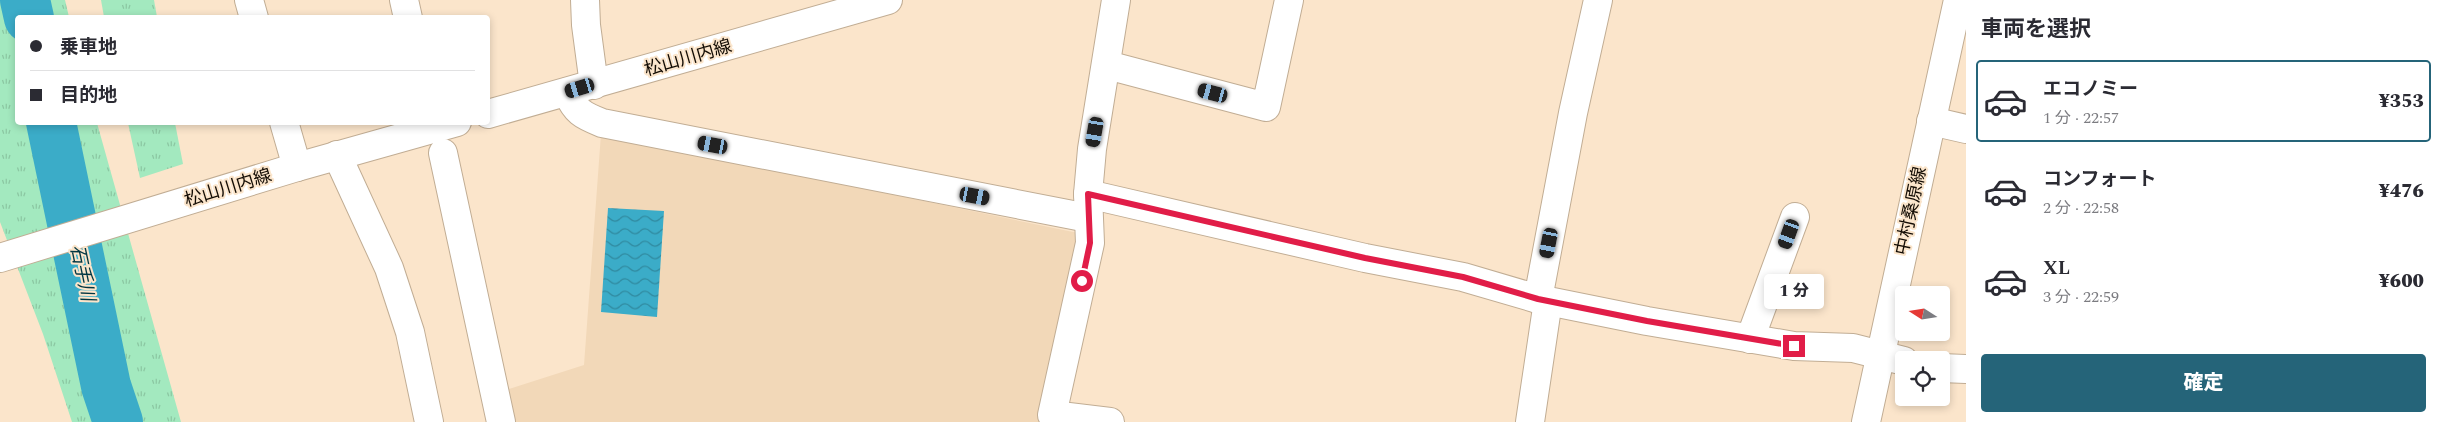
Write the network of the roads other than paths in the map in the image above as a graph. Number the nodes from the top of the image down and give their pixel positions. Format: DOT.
graph roads {
  1 [pos="249,0"];
  2 [pos="404,0"];
  3 [pos="585,0"];
  4 [pos="888,0"];
  5 [pos="1116,0"];
  6 [pos="1289,0"];
  7 [pos="1598,0"];
  8 [pos="1958,0"];
  9 [pos="253,15"];
  10 [pos="407,15"];
  11 [pos="1957,47"];
  12 [pos="1106,65"];
  13 [pos="594,85"];
  14 [pos="567,92"];
  15 [pos="490,113"];
  16 [pos="1931,121"];
  17 [pos="285,125"];
  18 [pos="446,125"];
  19 [pos="1966,129"];
  20 [pos="443,153"];
  21 [pos="337,155"];
  22 [pos="297,167"];
  23 [pos="1088,206"];
  24 [pos="1795,217"];
  25 [pos="0,258"];
  26 [pos="1543,300"];
  27 [pos="1750,339"];
  28 [pos="1891,358"];
  29 [pos="1950,368"];
  30 [pos="1966,369"];
  31 [pos="495,392"];
  32 [pos="429,422"];
  33 [pos="480,422"];
  34 [pos="501,422"];
  35 [pos="1110,422"];
  36 [pos="1530,422"];
  37 [pos="1866,422"];
  1 -- 9 [label="street"];
  2 -- 10 [label="street"];
  3 -- 13 [label="street"];
  4 -- 13 [label="street, 松山川内線"];
  5 -- 12 [label="street"];
  6 -- 12 [label="street"];
  7 -- 26 [label="street"];
  8 -- 11 [label="street, 中村桑原線"];
  11 -- 16 [label="street, 中村桑原線"];
  12 -- 23 [label="street"];
  13 -- 14 [label="street, 松山川内線"];
  14 -- 15 [label="street, 松山川内線"];
  14 -- 23 [label="street"];
  16 -- 19 [label="street"];
  16 -- 28 [label="street, 中村桑原線"];
  17 -- 22 [label="street"];
  18 -- 21 [label="street, 松山川内線"];
  20 -- 31 [label="street"];
  21 -- 22 [label="street, 松山川内線"];
  21 -- 32 [label="street"];
  22 -- 25 [label="street, 松山川内線"];
  23 -- 26 [label="street"];
  23 -- 35 [label="street"];
  24 -- 27 [label="street"];
  26 -- 27 [label="street"];
  26 -- 36 [label="street"];
  27 -- 28 [label="street"];
  28 -- 37 [label="street, 中村桑原線"];
  29 -- 30 [label="street"];
  31 -- 33 [label="street"];
  31 -- 34 [label="street"];
}
